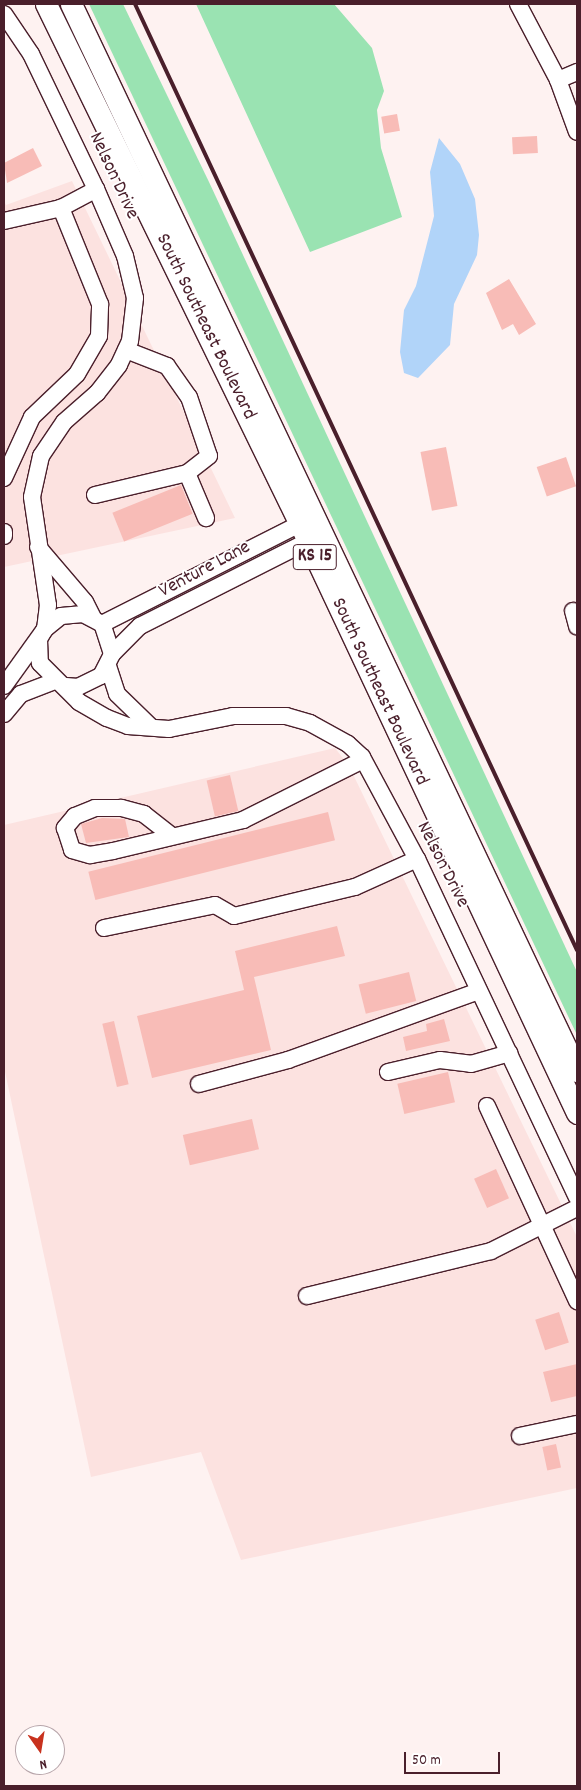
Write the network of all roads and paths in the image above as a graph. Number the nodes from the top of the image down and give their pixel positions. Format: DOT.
graph roads {
  1 [pos="46,4"];
  2 [pos="70,4"];
  3 [pos="518,4"];
  4 [pos="4,14"];
  5 [pos="577,72"];
  6 [pos="558,80"];
  7 [pos="574,108"];
  8 [pos="577,132"];
  9 [pos="96,189"];
  10 [pos="61,208"];
  11 [pos="4,221"];
  12 [pos="126,350"];
  13 [pos="8,458"];
  14 [pos="187,473"];
  15 [pos="4,478"];
  16 [pos="95,495"];
  17 [pos="206,518"];
  18 [pos="312,528"];
  19 [pos="4,532"];
  20 [pos="4,536"];
  21 [pos="38,547"];
  22 [pos="97,621"];
  23 [pos="45,629"];
  24 [pos="110,660"];
  25 [pos="60,683"];
  26 [pos="4,686"];
  27 [pos="4,714"];
  28 [pos="150,726"];
  29 [pos="363,760"];
  30 [pos="172,836"];
  31 [pos="417,859"];
  32 [pos="104,928"];
  33 [pos="479,991"];
  34 [pos="509,1053"];
  35 [pos="577,1071"];
  36 [pos="388,1072"];
  37 [pos="199,1084"];
  38 [pos="487,1106"];
  39 [pos="577,1113"];
  40 [pos="577,1197"];
  41 [pos="577,1208"];
  42 [pos="544,1224"];
  43 [pos="307,1296"];
  44 [pos="577,1301"];
  45 [pos="577,1424"];
  46 [pos="520,1436"];
  1 -- 18 [label="main road, South Southeast Boulevard / KS 15"];
  2 -- 18 [label="main road, South Southeast Boulevard / KS 15"];
  3 -- 6 [label="street"];
  4 -- 9 [label="street, Nelson Drive"];
  5 -- 6 [label="street"];
  6 -- 7 [label="street"];
  7 -- 8 [label="street"];
  9 -- 10 [label="street"];
  9 -- 12 [label="street, Nelson Drive"];
  10 -- 11 [label="street"];
  10 -- 13 [label="street"];
  12 -- 14 [label="street"];
  12 -- 21 [label="street, Nelson Drive"];
  13 -- 15 [label="street"];
  14 -- 16 [label="street"];
  14 -- 17 [label="street"];
  18 -- 22 [label="street, Venture Lane"];
  18 -- 24 [label="street, Venture Lane"];
  18 -- 35 [label="main road, South Southeast Boulevard / KS 15"];
  18 -- 39 [label="main road, South Southeast Boulevard / KS 15"];
  19 -- 20 [label="street"];
  21 -- 22 [label="street"];
  21 -- 23 [label="street, Nelson Drive"];
  22 -- 23 [label="street"];
  22 -- 24 [label="street"];
  23 -- 25 [label="street"];
  23 -- 26 [label="street"];
  24 -- 25 [label="street"];
  24 -- 28 [label="street"];
  25 -- 27 [label="street"];
  25 -- 28 [label="street, Nelson Drive"];
  28 -- 29 [label="street, Nelson Drive"];
  29 -- 30 [label="street"];
  29 -- 31 [label="street, Nelson Drive"];
  30 -- 30 [label="street"];
  31 -- 32 [label="street"];
  31 -- 33 [label="street, Nelson Drive"];
  33 -- 34 [label="street, Nelson Drive"];
  33 -- 37 [label="street"];
  34 -- 36 [label="street"];
  34 -- 40 [label="street, Nelson Drive"];
  38 -- 42 [label="street"];
  41 -- 42 [label="street"];
  42 -- 43 [label="street"];
  42 -- 44 [label="street"];
  45 -- 46 [label="street"];
}
